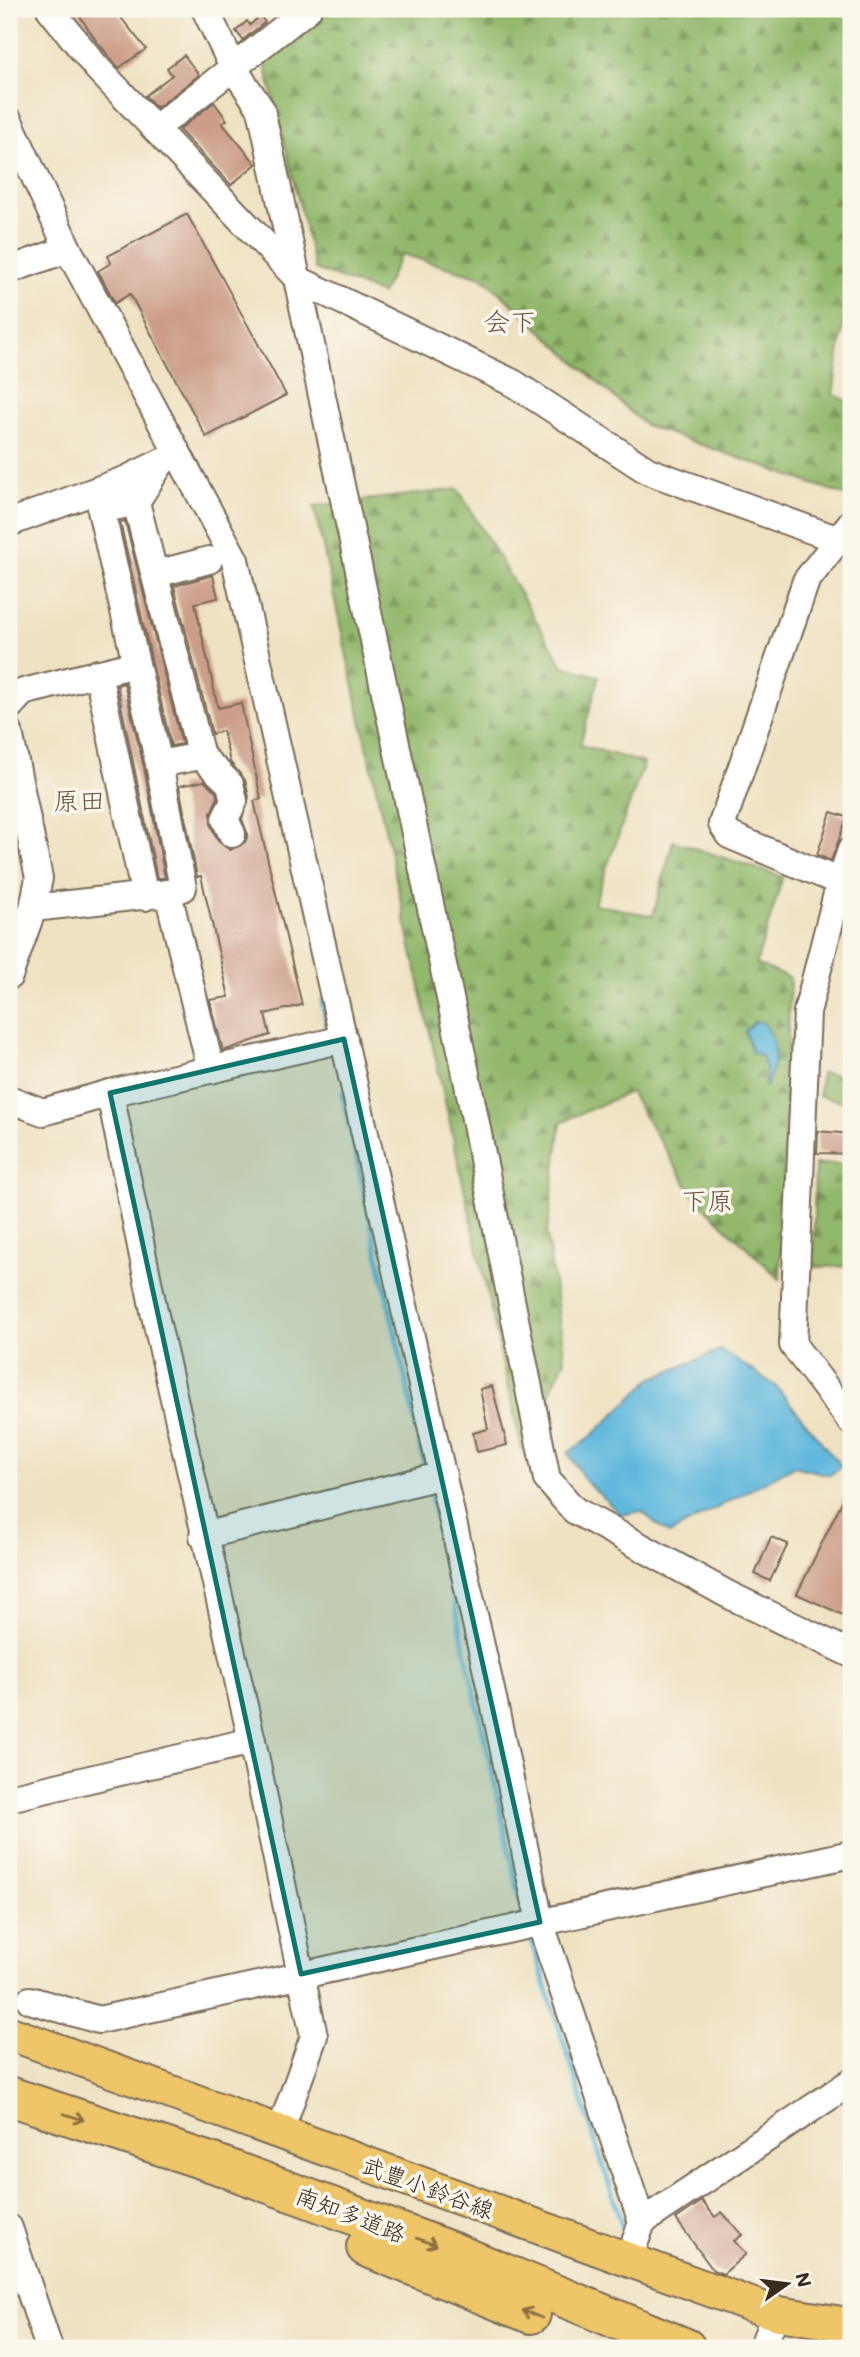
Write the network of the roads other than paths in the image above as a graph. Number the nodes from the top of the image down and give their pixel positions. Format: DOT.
graph roads {
  1 [pos="50,9"];
  2 [pos="205,9"];
  3 [pos="308,9"];
  4 [pos="234,69"];
  5 [pos="9,121"];
  6 [pos="156,128"];
  7 [pos="68,249"];
  8 [pos="9,271"];
  9 [pos="299,280"];
  10 [pos="170,457"];
  11 [pos="136,502"];
  12 [pos="9,523"];
  13 [pos="844,531"];
  14 [pos="209,561"];
  15 [pos="156,574"];
  16 [pos="136,664"];
  17 [pos="98,673"];
  18 [pos="9,707"];
  19 [pos="9,732"];
  20 [pos="201,756"];
  21 [pos="159,764"];
  22 [pos="14,795"];
  23 [pos="232,834"];
  24 [pos="851,850"];
  25 [pos="840,882"];
  26 [pos="157,895"];
  27 [pos="33,908"];
  28 [pos="9,976"];
  29 [pos="344,1039"];
  30 [pos="211,1070"];
  31 [pos="110,1093"];
  32 [pos="9,1099"];
  33 [pos="851,1421"];
  34 [pos="443,1475"];
  35 [pos="203,1536"];
  36 [pos="851,1654"];
  37 [pos="253,1741"];
  38 [pos="9,1798"];
  39 [pos="851,1854"];
  40 [pos="540,1922"];
  41 [pos="301,1974"];
  42 [pos="30,2000"];
  43 [pos="9,2033"];
  44 [pos="851,2082"];
  45 [pos="9,2096"];
  46 [pos="9,2124"];
  47 [pos="280,2132"];
  48 [pos="642,2222"];
  49 [pos="9,2228"];
  50 [pos="628,2262"];
  51 [pos="776,2313"];
  52 [pos="851,2325"];
  53 [pos="764,2343"];
  54 [pos="49,2348"];
  55 [pos="618,2348"];
  56 [pos="686,2348"];
  1 -- 6 [label="street"];
  2 -- 4 [label="street"];
  3 -- 4 [label="street"];
  4 -- 6 [label="street"];
  4 -- 9 [label="street"];
  5 -- 7 [label="street"];
  6 -- 9 [label="street"];
  7 -- 8 [label="street"];
  7 -- 10 [label="street"];
  9 -- 13 [label="street"];
  9 -- 36 [label="street"];
  10 -- 11 [label="street"];
  10 -- 12 [label="street"];
  10 -- 29 [label="street"];
  11 -- 15 [label="street"];
  11 -- 16 [label="street"];
  13 -- 25 [label="street"];
  14 -- 15 [label="street"];
  15 -- 20 [label="street"];
  16 -- 17 [label="street"];
  16 -- 21 [label="street"];
  17 -- 18 [label="street"];
  17 -- 26 [label="street"];
  19 -- 22 [label="street"];
  20 -- 21 [label="street"];
  20 -- 23 [label="street"];
  21 -- 26 [label="street"];
  22 -- 27 [label="street"];
  24 -- 25 [label="street"];
  25 -- 33 [label="street"];
  26 -- 27 [label="street"];
  26 -- 30 [label="street"];
  27 -- 28 [label="street"];
  29 -- 30 [label="street"];
  29 -- 34 [label="street"];
  30 -- 31 [label="street"];
  31 -- 32 [label="street"];
  31 -- 35 [label="street"];
  34 -- 35 [label="street"];
  34 -- 40 [label="street"];
  35 -- 37 [label="street"];
  37 -- 38 [label="street"];
  37 -- 41 [label="street"];
  39 -- 40 [label="street"];
  40 -- 41 [label="street"];
  40 -- 48 [label="street"];
  41 -- 42 [label="street"];
  41 -- 47 [label="street"];
  43 -- 47 [label="main road, 武豊小鈴谷線"];
  44 -- 48 [label="street"];
  45 -- 56 [label="highway, 南知多道路, one-way"];
  55 -- 46 [label="highway, 南知多道路, one-way"];
  47 -- 50 [label="main road, 武豊小鈴谷線"];
  48 -- 50 [label="street"];
  49 -- 54 [label="street"];
  50 -- 51 [label="main road, 武豊小鈴谷線"];
  51 -- 52 [label="main road, 武豊小鈴谷線"];
  51 -- 53 [label="street"];
}
